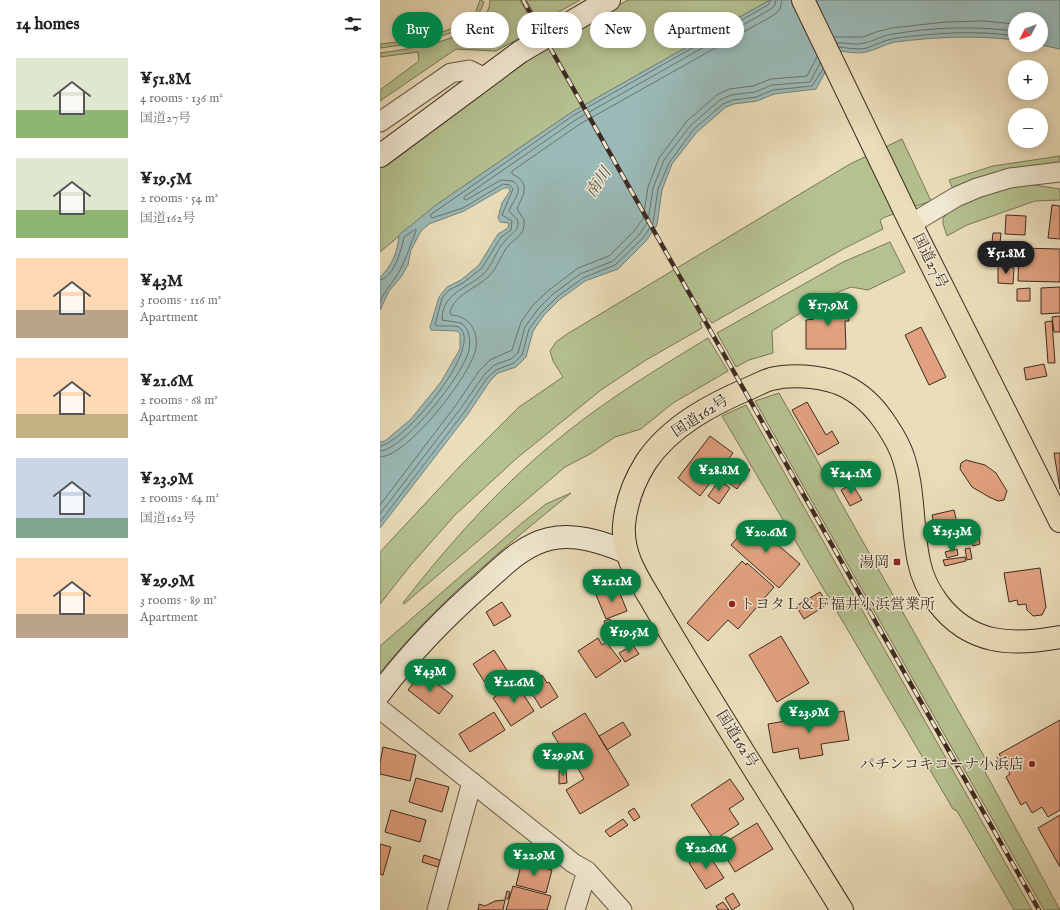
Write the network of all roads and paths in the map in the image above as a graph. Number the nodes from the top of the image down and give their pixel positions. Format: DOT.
graph roads {
  1 [pos="609,0"];
  2 [pos="802,0"];
  3 [pos="484,78"];
  4 [pos="380,122"];
  5 [pos="380,156"];
  6 [pos="1060,172"];
  7 [pos="1030,177"];
  8 [pos="1060,183"];
  9 [pos="908,218"];
  10 [pos="1060,521"];
  11 [pos="626,552"];
  12 [pos="1060,637"];
  13 [pos="380,693"];
  14 [pos="380,709"];
  15 [pos="472,782"];
  16 [pos="587,871"];
  17 [pos="437,910"];
  18 [pos="576,910"];
  19 [pos="622,910"];
  20 [pos="842,910"];
  1 -- 3 [label="street"];
  2 -- 9 [label="highway, 国道27号"];
  3 -- 4 [label="street"];
  3 -- 5 [label="street"];
  6 -- 7 [label="street"];
  7 -- 8 [label="street"];
  7 -- 9 [label="street"];
  9 -- 10 [label="highway, 国道27号"];
  11 -- 12 [label="highway, 国道162号"];
  11 -- 13 [label="street"];
  11 -- 20 [label="highway, 国道162号"];
  14 -- 15 [label="street"];
  15 -- 16 [label="street"];
  15 -- 17 [label="street"];
  16 -- 18 [label="street"];
  16 -- 19 [label="street"];
}
